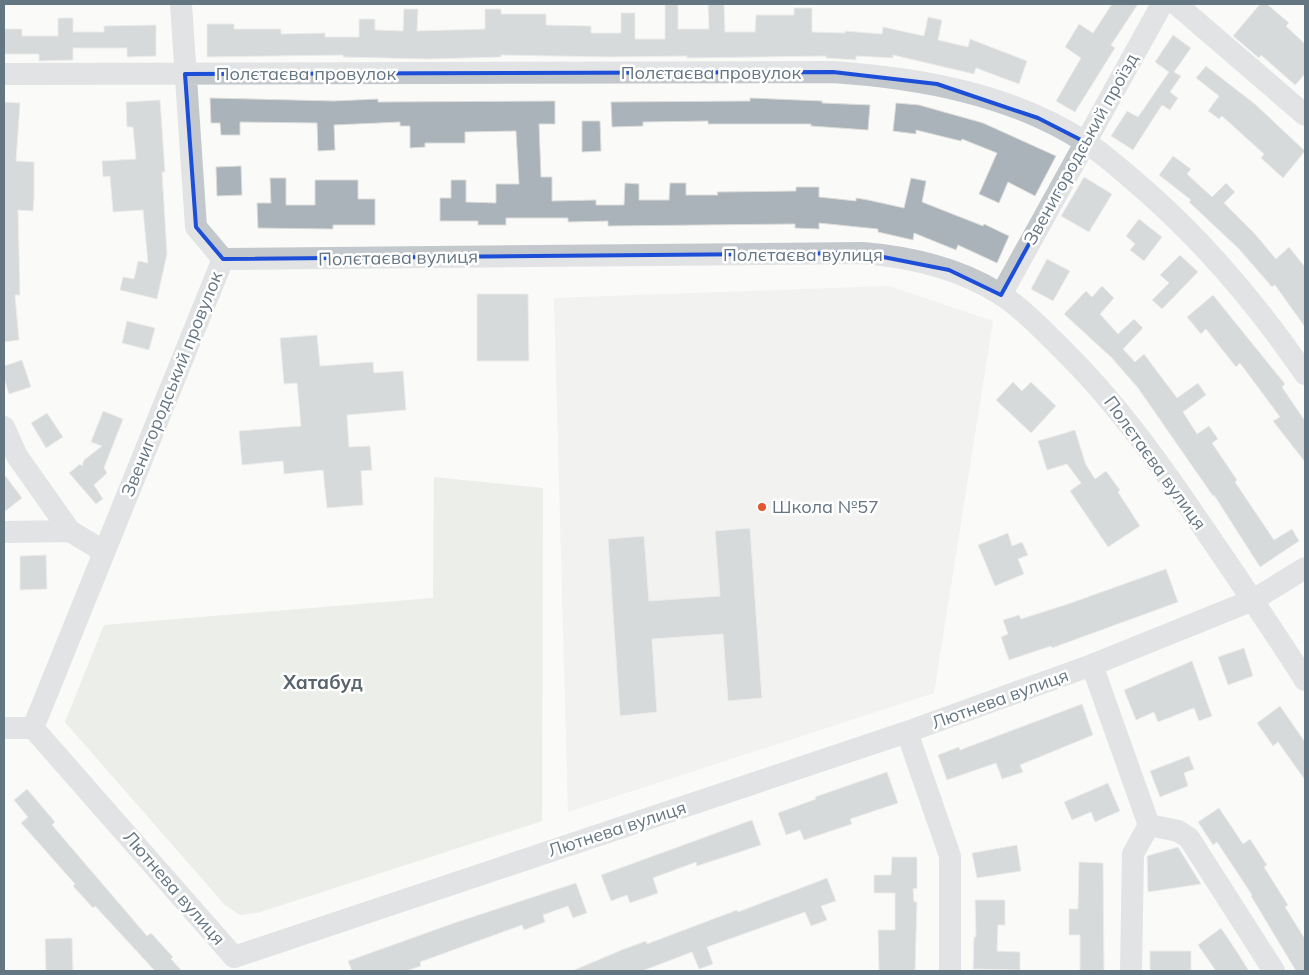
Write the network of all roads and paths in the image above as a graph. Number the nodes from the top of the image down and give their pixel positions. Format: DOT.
graph roads {
  1 [pos="181,4"];
  2 [pos="1162,4"];
  3 [pos="1176,4"];
  4 [pos="4,74"];
  5 [pos="185,74"];
  6 [pos="1305,115"];
  7 [pos="1085,142"];
  8 [pos="223,259"];
  9 [pos="1001,294"];
  10 [pos="1305,374"];
  11 [pos="4,427"];
  12 [pos="70,531"];
  13 [pos="4,532"];
  14 [pos="104,551"];
  15 [pos="1305,568"];
  16 [pos="1253,600"];
  17 [pos="1092,665"];
  18 [pos="1305,680"];
  19 [pos="4,728"];
  20 [pos="33,728"];
  21 [pos="907,732"];
  22 [pos="1149,825"];
  23 [pos="234,964"];
  24 [pos="950,971"];
  25 [pos="1131,971"];
  26 [pos="1274,971"];
  1 -- 5 [label="street, Звенигородський провулок"];
  2 -- 7 [label="street, Звенигородський проїзд"];
  3 -- 6 [label="street"];
  4 -- 5 [label="street, Полєтаєва провулок"];
  5 -- 7 [label="street, Полєтаєва провулок"];
  5 -- 8 [label="street, Звенигородський провулок"];
  7 -- 9 [label="street, Звенигородський проїзд"];
  7 -- 10 [label="street, Полєтаєва провулок"];
  8 -- 9 [label="street, Полєтаєва вулиця"];
  8 -- 14 [label="street, Звенигородський провулок"];
  9 -- 16 [label="street, Полєтаєва вулиця"];
  11 -- 12 [label="street"];
  12 -- 13 [label="street"];
  12 -- 14 [label="street"];
  14 -- 20 [label="street, Звенигородський провулок"];
  15 -- 16 [label="street, Лютнева вулиця"];
  16 -- 17 [label="street, Лютнева вулиця"];
  16 -- 18 [label="street, Полєтаєва вулиця"];
  17 -- 21 [label="street, Лютнева вулиця"];
  17 -- 22 [label="street"];
  19 -- 20 [label="street"];
  20 -- 23 [label="street, Лютнева вулиця"];
  21 -- 23 [label="street, Лютнева вулиця"];
  21 -- 24 [label="street"];
  22 -- 25 [label="street"];
  22 -- 26 [label="street"];
}
